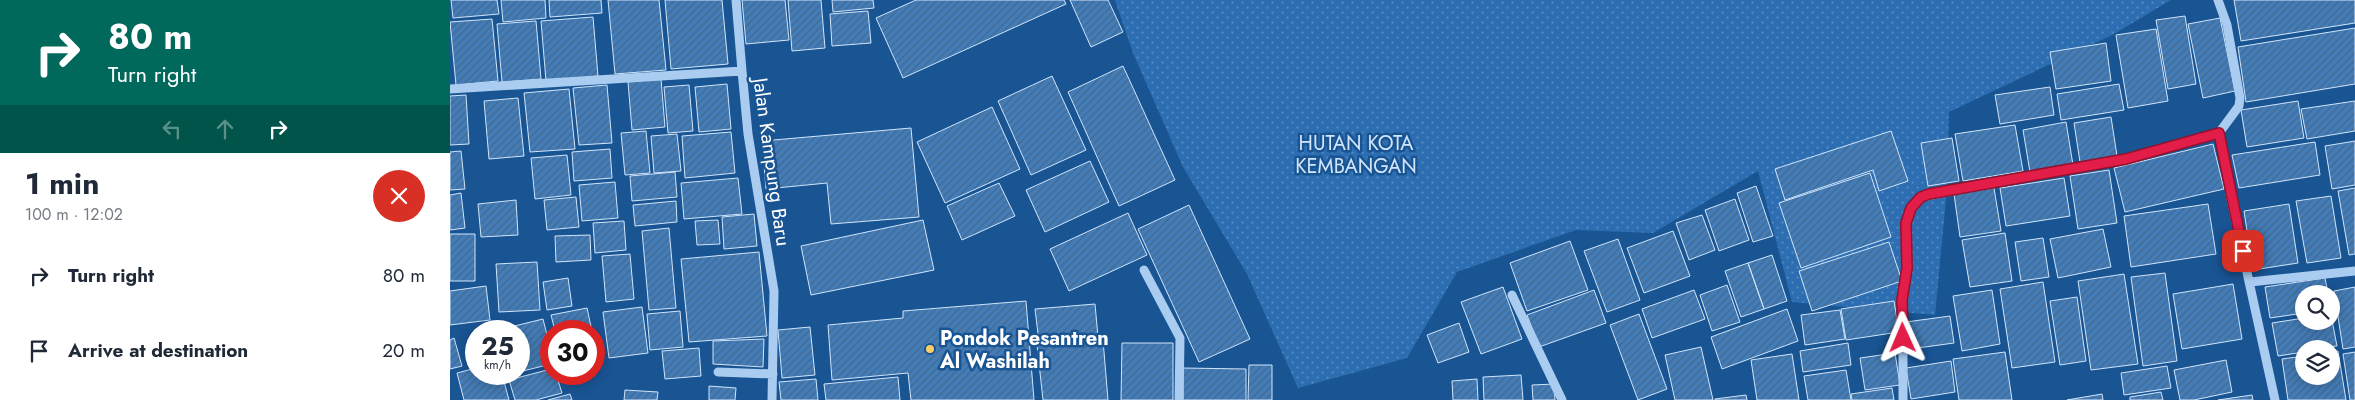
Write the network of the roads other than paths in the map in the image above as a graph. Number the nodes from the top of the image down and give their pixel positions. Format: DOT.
graph roads {
  1 [pos="736,0"];
  2 [pos="2218,0"];
  3 [pos="742,71"];
  4 [pos="450,89"];
  5 [pos="2219,133"];
  6 [pos="1144,270"];
  7 [pos="2355,272"];
  8 [pos="2250,282"];
  9 [pos="1512,295"];
  10 [pos="718,372"];
  11 [pos="773,374"];
  12 [pos="772,400"];
  13 [pos="1179,400"];
  14 [pos="1562,400"];
  15 [pos="1903,400"];
  16 [pos="2275,400"];
  1 -- 3 [label="street"];
  2 -- 5 [label="street"];
  3 -- 4 [label="street, Jalan Kampung Baru"];
  3 -- 11 [label="street, Jalan Kampung Baru"];
  5 -- 8 [label="street"];
  5 -- 15 [label="street"];
  6 -- 13 [label="street"];
  7 -- 8 [label="street"];
  8 -- 16 [label="street"];
  9 -- 14 [label="street"];
  10 -- 11 [label="street"];
  11 -- 12 [label="street, Jalan Kampung Baru"];
}
